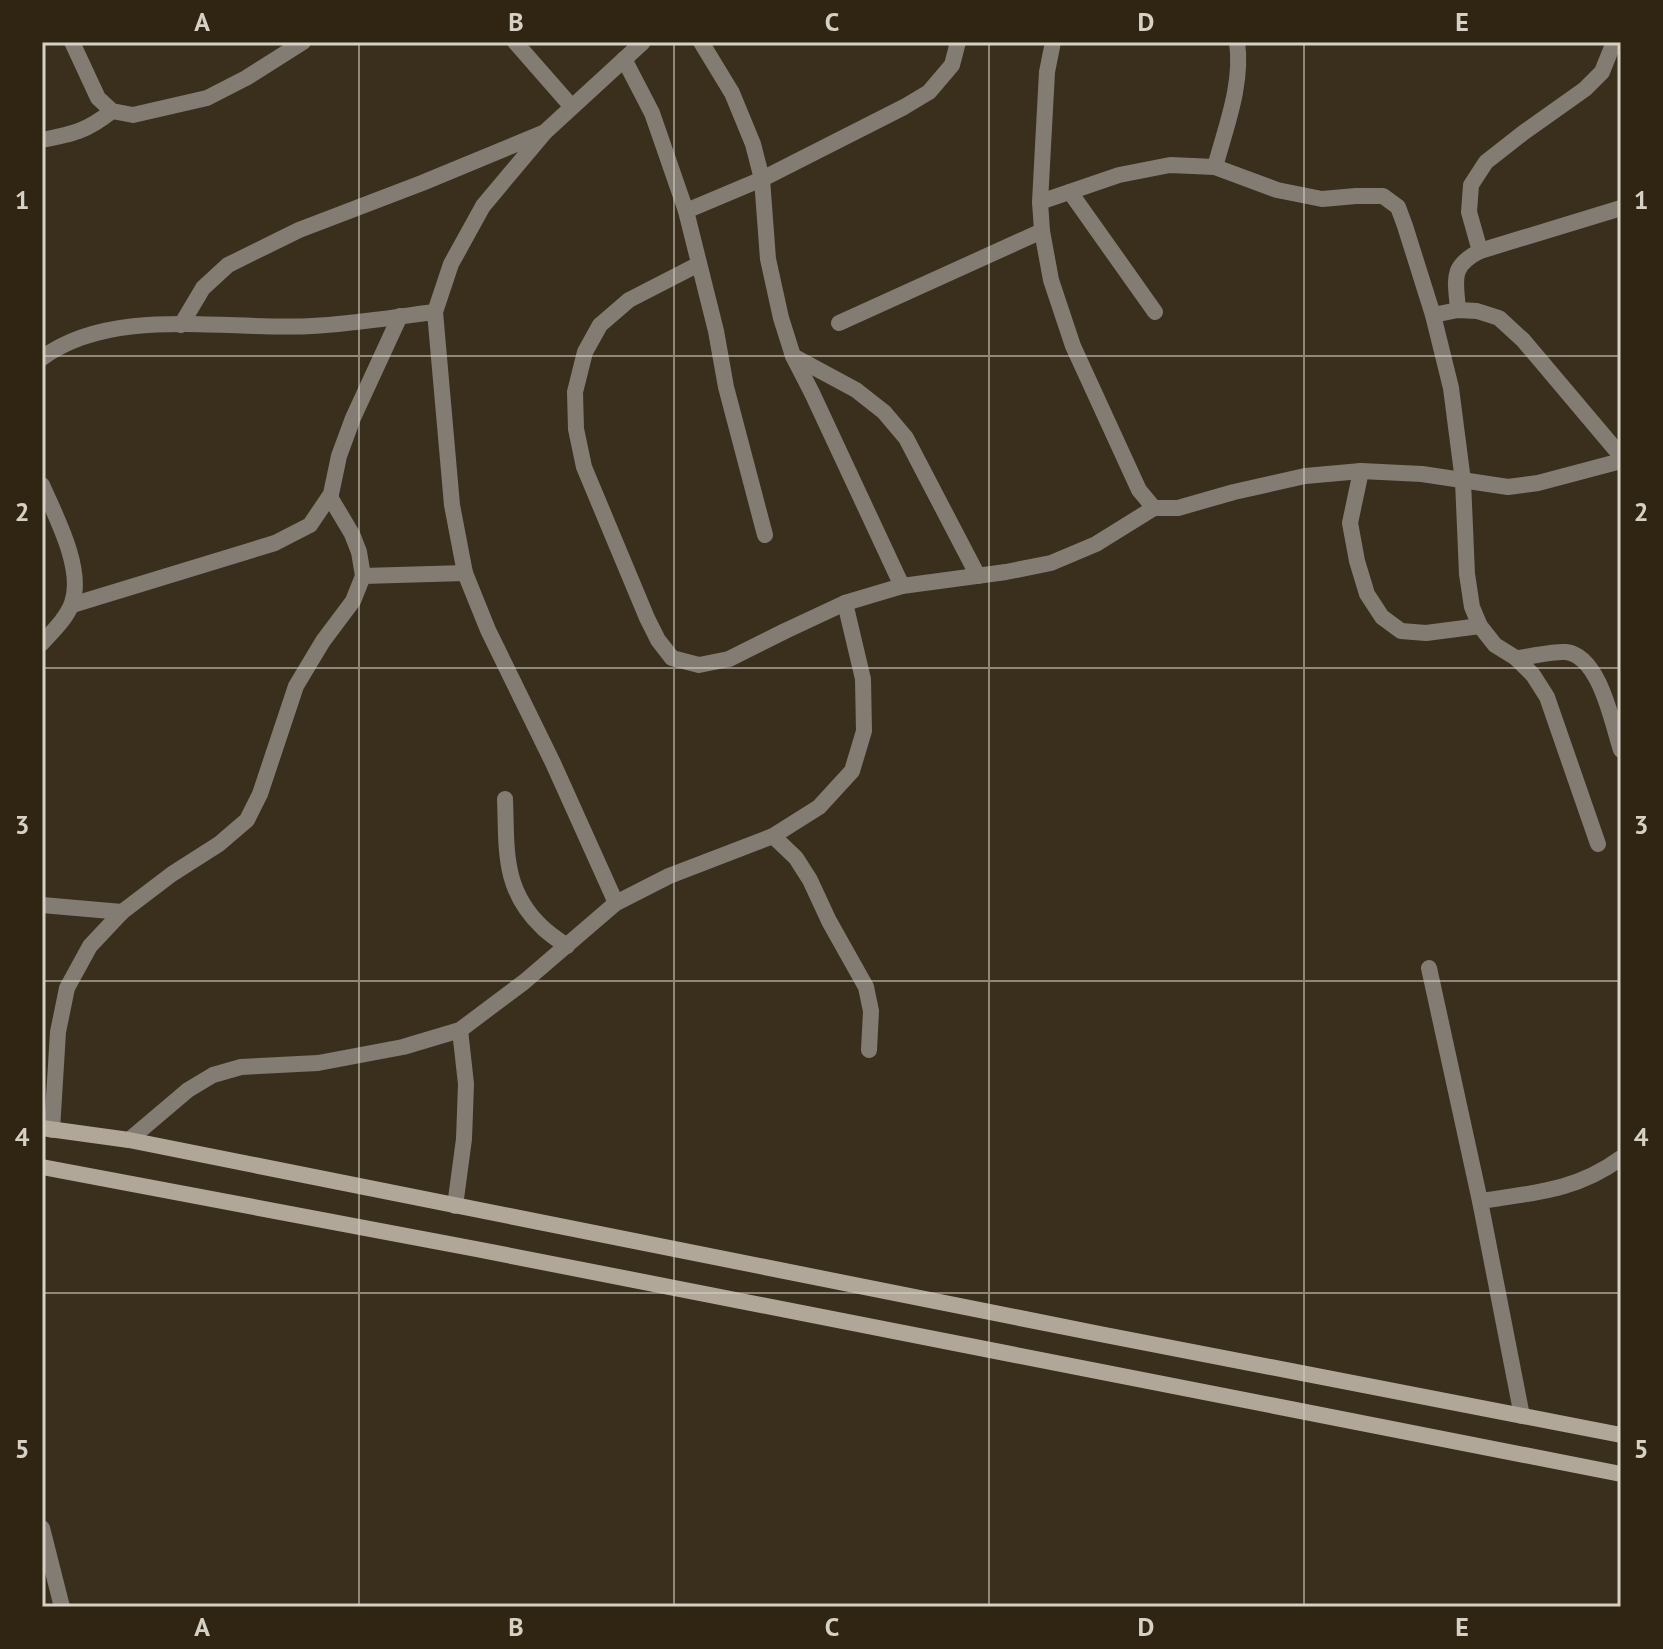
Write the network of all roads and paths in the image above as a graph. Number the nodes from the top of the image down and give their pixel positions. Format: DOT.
graph roads {
  1 [pos="72,42"];
  2 [pos="303,42"];
  3 [pos="515,42"];
  4 [pos="643,42"];
  5 [pos="701,42"];
  6 [pos="958,42"];
  7 [pos="1053,42"];
  8 [pos="1237,42"];
  9 [pos="1614,42"];
  10 [pos="624,59"];
  11 [pos="572,107"];
  12 [pos="112,111"];
  13 [pos="545,132"];
  14 [pos="42,140"];
  15 [pos="1215,167"];
  16 [pos="762,179"];
  17 [pos="1070,192"];
  18 [pos="1040,202"];
  19 [pos="1621,208"];
  20 [pos="686,211"];
  21 [pos="1042,231"];
  22 [pos="1480,251"];
  23 [pos="699,264"];
  24 [pos="1458,310"];
  25 [pos="435,312"];
  26 [pos="1155,312"];
  27 [pos="1433,315"];
  28 [pos="400,316"];
  29 [pos="839,323"];
  30 [pos="181,325"];
  31 [pos="793,356"];
  32 [pos="42,358"];
  33 [pos="1621,458"];
  34 [pos="1361,471"];
  35 [pos="1463,481"];
  36 [pos="42,485"];
  37 [pos="330,497"];
  38 [pos="1154,508"];
  39 [pos="765,535"];
  40 [pos="465,573"];
  41 [pos="363,576"];
  42 [pos="978,576"];
  43 [pos="902,586"];
  44 [pos="845,603"];
  45 [pos="72,605"];
  46 [pos="1480,626"];
  47 [pos="42,643"];
  48 [pos="1516,658"];
  49 [pos="1621,750"];
  50 [pos="505,799"];
  51 [pos="773,836"];
  52 [pos="1598,844"];
  53 [pos="616,903"];
  54 [pos="42,905"];
  55 [pos="122,912"];
  56 [pos="567,946"];
  57 [pos="1429,968"];
  58 [pos="460,1030"];
  59 [pos="869,1050"];
  60 [pos="47,1129"];
  61 [pos="129,1140"];
  62 [pos="1621,1158"];
  63 [pos="42,1167"];
  64 [pos="1480,1201"];
  65 [pos="455,1206"];
  66 [pos="1522,1416"];
  67 [pos="1621,1435"];
  68 [pos="1621,1474"];
  69 [pos="42,1528"];
  70 [pos="62,1607"];
  1 -- 12 [label="street"];
  2 -- 12 [label="street"];
  3 -- 11 [label="street"];
  4 -- 10 [label="street"];
  5 -- 16 [label="street"];
  6 -- 16 [label="street"];
  7 -- 18 [label="street"];
  8 -- 15 [label="street"];
  9 -- 22 [label="street"];
  10 -- 11 [label="street"];
  10 -- 20 [label="street"];
  11 -- 13 [label="street"];
  12 -- 14 [label="street"];
  13 -- 25 [label="street"];
  13 -- 30 [label="street"];
  15 -- 17 [label="street"];
  15 -- 27 [label="street"];
  16 -- 20 [label="street"];
  16 -- 31 [label="street"];
  17 -- 18 [label="street"];
  17 -- 26 [label="street"];
  18 -- 21 [label="street"];
  19 -- 22 [label="street"];
  20 -- 23 [label="street"];
  21 -- 29 [label="street"];
  21 -- 38 [label="street"];
  22 -- 24 [label="street"];
  23 -- 39 [label="street"];
  23 -- 44 [label="street"];
  24 -- 27 [label="street"];
  24 -- 33 [label="street"];
  25 -- 28 [label="street"];
  25 -- 40 [label="street"];
  27 -- 35 [label="street"];
  28 -- 30 [label="street"];
  28 -- 37 [label="street"];
  30 -- 32 [label="street"];
  31 -- 42 [label="street"];
  31 -- 43 [label="street"];
  33 -- 35 [label="street"];
  34 -- 35 [label="street"];
  34 -- 38 [label="street"];
  34 -- 46 [label="street"];
  35 -- 46 [label="street"];
  36 -- 45 [label="street"];
  37 -- 41 [label="street"];
  37 -- 45 [label="street"];
  38 -- 42 [label="street"];
  40 -- 41 [label="street"];
  40 -- 53 [label="street"];
  41 -- 55 [label="street"];
  42 -- 43 [label="street"];
  43 -- 44 [label="street"];
  44 -- 51 [label="street"];
  45 -- 47 [label="street"];
  46 -- 48 [label="street"];
  48 -- 49 [label="street"];
  48 -- 52 [label="street"];
  50 -- 56 [label="street"];
  51 -- 53 [label="street"];
  51 -- 59 [label="street"];
  53 -- 56 [label="street"];
  54 -- 55 [label="street"];
  55 -- 60 [label="street"];
  56 -- 58 [label="street"];
  57 -- 64 [label="street"];
  58 -- 61 [label="street"];
  58 -- 65 [label="street"];
  60 -- 61 [label="main road"];
  61 -- 65 [label="main road"];
  62 -- 64 [label="street"];
  63 -- 68 [label="main road"];
  64 -- 66 [label="street"];
  65 -- 66 [label="main road"];
  66 -- 67 [label="main road"];
  69 -- 70 [label="street"];
}
